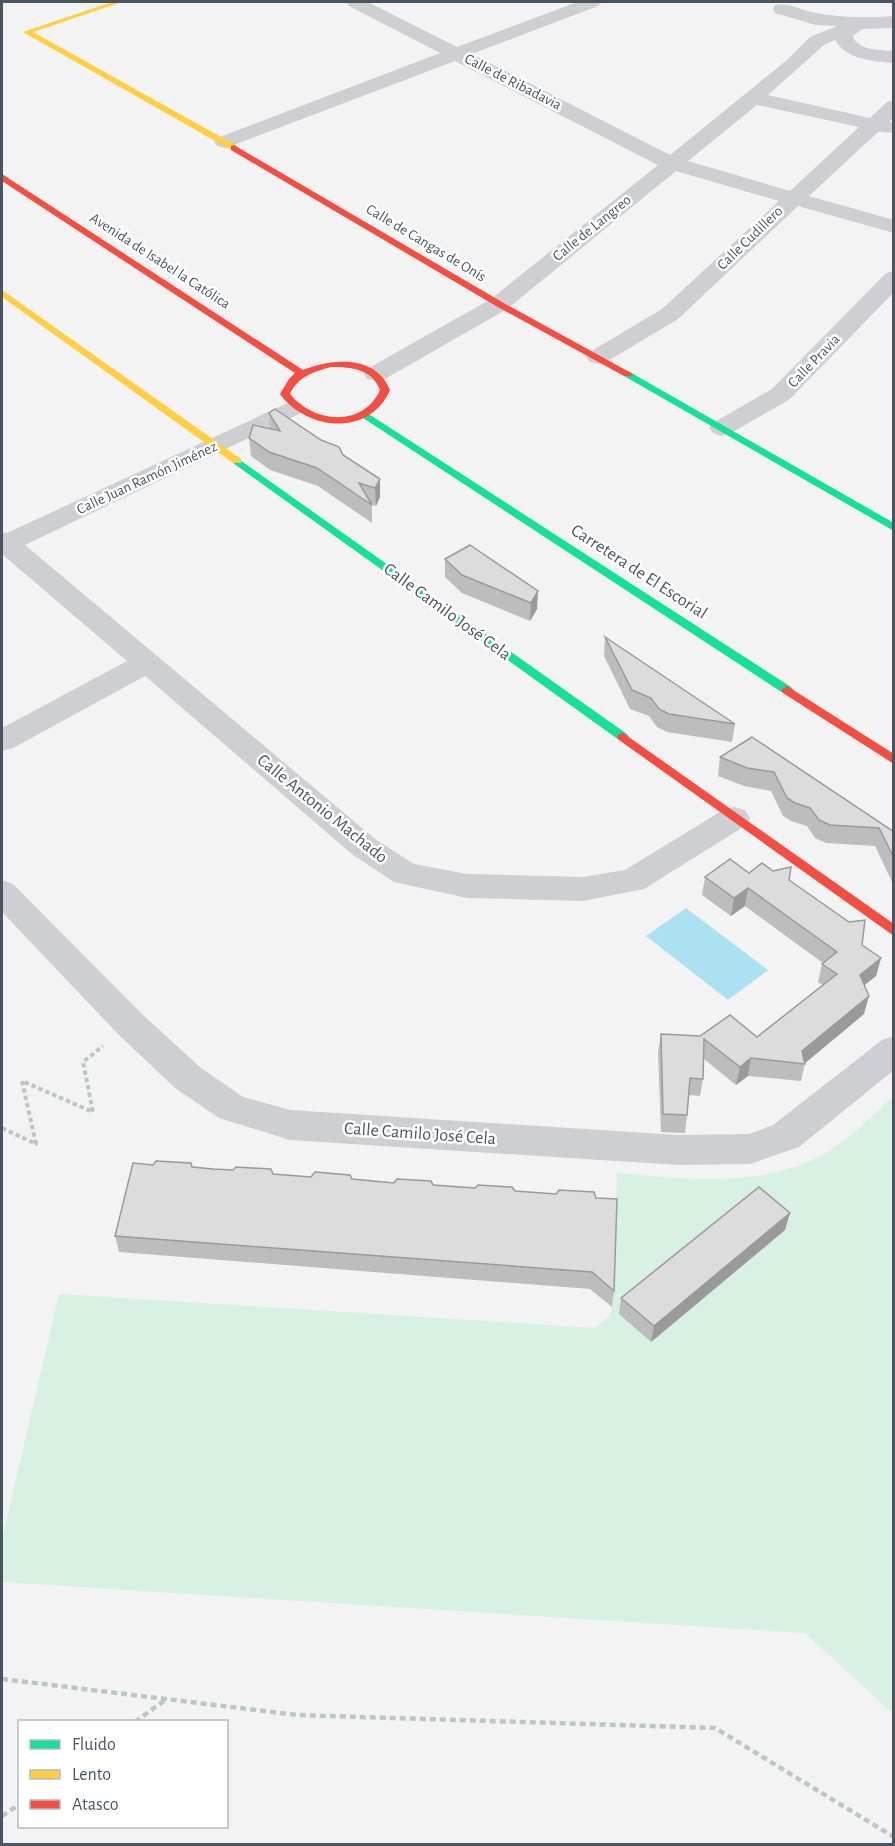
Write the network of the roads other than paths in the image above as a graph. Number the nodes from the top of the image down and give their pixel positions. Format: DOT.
graph roads {
  1 [pos="118,2"];
  2 [pos="355,2"];
  3 [pos="577,4"];
  4 [pos="776,5"];
  5 [pos="894,22"];
  6 [pos="801,24"];
  7 [pos="856,36"];
  8 [pos="826,37"];
  9 [pos="456,53"];
  10 [pos="801,57"];
  11 [pos="894,57"];
  12 [pos="753,98"];
  13 [pos="894,106"];
  14 [pos="884,127"];
  15 [pos="224,142"];
  16 [pos="671,163"];
  17 [pos="2,177"];
  18 [pos="792,198"];
  19 [pos="894,227"];
  20 [pos="894,278"];
  21 [pos="2,293"];
  22 [pos="499,304"];
  23 [pos="598,357"];
  24 [pos="300,372"];
  25 [pos="376,374"];
  26 [pos="292,408"];
  27 [pos="364,414"];
  28 [pos="722,428"];
  29 [pos="216,446"];
  30 [pos="894,528"];
  31 [pos="3,543"];
  32 [pos="147,663"];
  33 [pos="2,741"];
  34 [pos="894,760"];
  35 [pos="734,818"];
  36 [pos="2,892"];
  37 [pos="894,931"];
  38 [pos="894,1050"];
  1 -- 15 [label="street, Calle de Cangas de Onís"];
  2 -- 9 [label="street, Calle de Ribadavia"];
  3 -- 9 [label="street"];
  4 -- 6 [label="street"];
  4 -- 7 [label="street"];
  5 -- 7 [label="street"];
  6 -- 8 [label="street"];
  6 -- 10 [label="street"];
  7 -- 8 [label="street"];
  7 -- 10 [label="street"];
  7 -- 11 [label="street"];
  8 -- 10 [label="street, Calle de Langreo"];
  9 -- 15 [label="street"];
  9 -- 16 [label="street, Calle de Ribadavia"];
  10 -- 12 [label="street, Calle de Langreo"];
  12 -- 14 [label="street"];
  12 -- 16 [label="street, Calle de Langreo"];
  13 -- 14 [label="street, Calle Cudillero"];
  14 -- 18 [label="street, Calle Cudillero"];
  15 -- 22 [label="street, Calle de Cangas de Onís"];
  16 -- 18 [label="street, Calle de Ribadavia"];
  16 -- 22 [label="street, Calle de Langreo"];
  17 -- 24 [label="street, Avenida de Isabel la Católica"];
  18 -- 19 [label="street, Calle de Ribadavia"];
  18 -- 23 [label="street, Calle Cudillero"];
  20 -- 28 [label="street, Calle Pravia"];
  21 -- 29 [label="street, Calle Camilo José Cela"];
  22 -- 23 [label="street, Calle de Cangas de Onís"];
  22 -- 25 [label="street, Calle de Langreo"];
  23 -- 28 [label="street, Calle de Cangas de Onís"];
  24 -- 25 [label="street"];
  24 -- 26 [label="street"];
  25 -- 27 [label="street"];
  26 -- 27 [label="street"];
  26 -- 29 [label="street, Calle Juan Ramón Jiménez"];
  27 -- 34 [label="street, Carretera de El Escorial"];
  28 -- 30 [label="street, Calle de Cangas de Onís"];
  29 -- 31 [label="street, Calle Juan Ramón Jiménez"];
  29 -- 35 [label="street, Calle Camilo José Cela"];
  31 -- 32 [label="street, Calle Antonio Machado"];
  32 -- 33 [label="street"];
  32 -- 35 [label="street, Calle Antonio Machado"];
  35 -- 37 [label="street, Calle Camilo José Cela"];
  36 -- 38 [label="street, Calle Camilo José Cela"];
}
